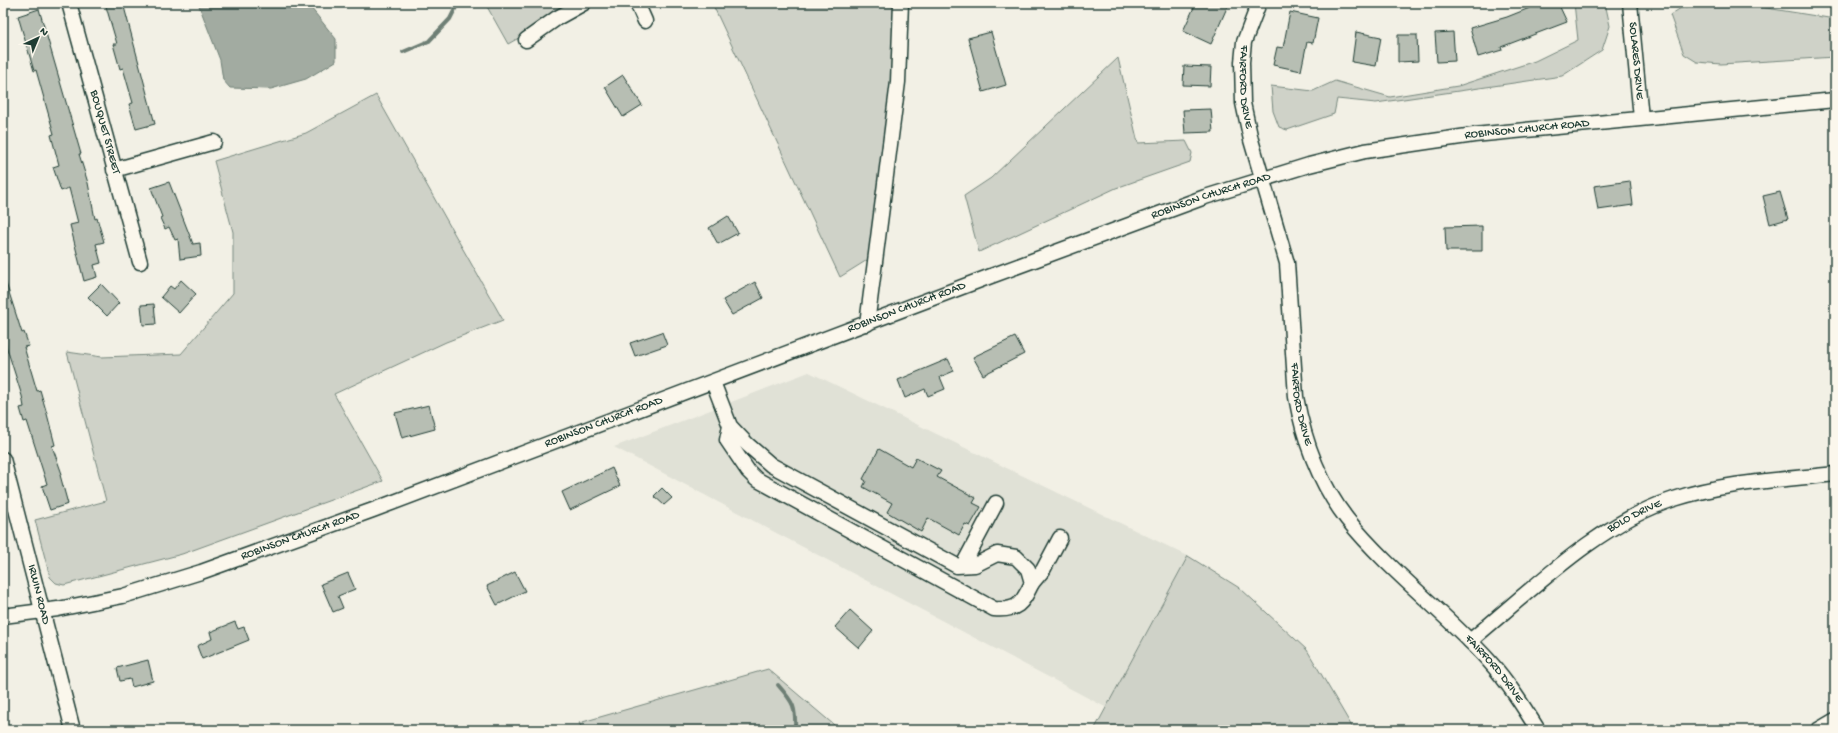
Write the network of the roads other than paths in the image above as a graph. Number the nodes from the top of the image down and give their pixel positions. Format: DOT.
graph roads {
  1 [pos="69,3"];
  2 [pos="584,3"];
  3 [pos="637,3"];
  4 [pos="902,3"];
  5 [pos="1260,3"];
  6 [pos="1630,3"];
  7 [pos="645,21"];
  8 [pos="526,40"];
  9 [pos="1835,100"];
  10 [pos="1642,118"];
  11 [pos="214,142"];
  12 [pos="114,170"];
  13 [pos="1262,179"];
  14 [pos="140,262"];
  15 [pos="867,324"];
  16 [pos="713,382"];
  17 [pos="730,426"];
  18 [pos="3,458"];
  19 [pos="1835,474"];
  20 [pos="996,503"];
  21 [pos="1060,538"];
  22 [pos="963,565"];
  23 [pos="1032,582"];
  24 [pos="42,612"];
  25 [pos="3,616"];
  26 [pos="1470,641"];
  27 [pos="1835,720"];
  28 [pos="73,730"];
  29 [pos="1538,730"];
  30 [pos="1818,730"];
  1 -- 12 [label="street, BOUQUET STREET"];
  2 -- 8 [label="street"];
  3 -- 7 [label="street"];
  4 -- 15 [label="street"];
  5 -- 13 [label="street, FAIRFORD DRIVE"];
  6 -- 10 [label="street, SOLARES DRIVE"];
  9 -- 10 [label="street, ROBINSON CHURCH ROAD"];
  10 -- 13 [label="street, ROBINSON CHURCH ROAD"];
  11 -- 12 [label="street"];
  12 -- 14 [label="street, BOUQUET STREET"];
  13 -- 15 [label="street, ROBINSON CHURCH ROAD"];
  13 -- 26 [label="street, FAIRFORD DRIVE"];
  15 -- 16 [label="street, ROBINSON CHURCH ROAD"];
  16 -- 17 [label="street"];
  16 -- 24 [label="street, ROBINSON CHURCH ROAD"];
  17 -- 22 [label="street"];
  17 -- 23 [label="street"];
  18 -- 24 [label="street, IRWIN ROAD"];
  19 -- 26 [label="street, BOLO DRIVE"];
  20 -- 22 [label="street"];
  21 -- 23 [label="street"];
  22 -- 23 [label="street"];
  24 -- 25 [label="street, ROBINSON CHURCH ROAD"];
  24 -- 28 [label="street, IRWIN ROAD"];
  26 -- 29 [label="street, FAIRFORD DRIVE"];
  27 -- 30 [label="street"];
}
